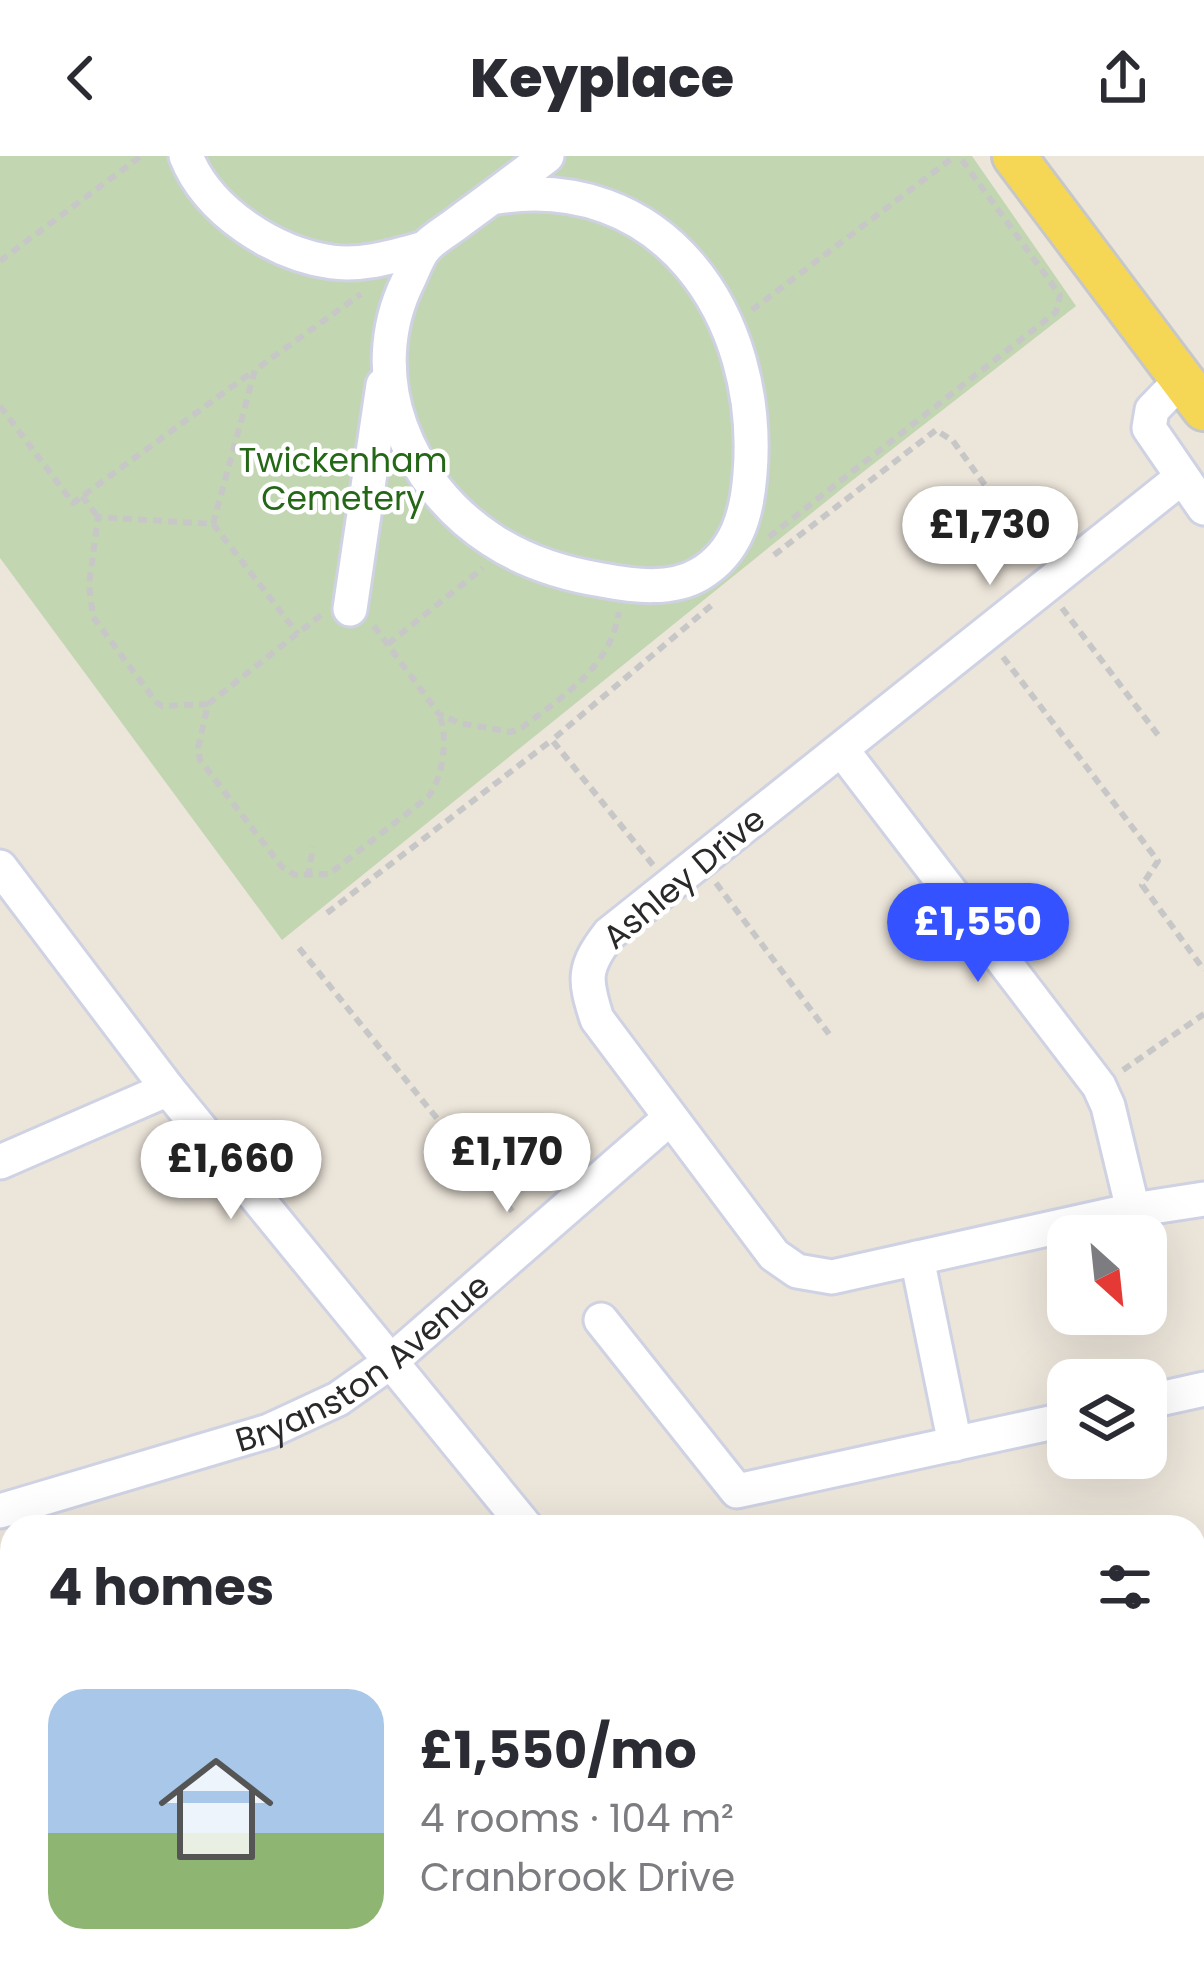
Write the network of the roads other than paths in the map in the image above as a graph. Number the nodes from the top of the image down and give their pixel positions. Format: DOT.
graph roads {
  1 [pos="186,156"];
  2 [pos="513,156"];
  3 [pos="548,156"];
  4 [pos="1015,156"];
  5 [pos="491,198"];
  6 [pos="425,248"];
  7 [pos="388,348"];
  8 [pos="1193,394"];
  9 [pos="1181,478"];
  10 [pos="1204,508"];
  11 [pos="350,609"];
  12 [pos="842,750"];
  13 [pos="0,867"];
  14 [pos="168,1089"];
  15 [pos="670,1118"];
  16 [pos="0,1162"];
  17 [pos="1204,1199"];
  18 [pos="1133,1210"];
  19 [pos="917,1258"];
  20 [pos="601,1320"];
  21 [pos="389,1363"];
  22 [pos="1204,1389"];
  23 [pos="1167,1397"];
  24 [pos="1047,1424"];
  25 [pos="955,1444"];
  26 [pos="0,1511"];
  27 [pos="516,1515"];
  1 -- 6 [label="street"];
  2 -- 5 [label="street"];
  3 -- 5 [label="street"];
  4 -- 8 [label="main road"];
  5 -- 6 [label="street"];
  5 -- 7 [label="street"];
  6 -- 7 [label="street"];
  7 -- 11 [label="street"];
  8 -- 9 [label="street"];
  9 -- 10 [label="street"];
  9 -- 12 [label="street, Ashley Drive"];
  12 -- 15 [label="street, Ashley Drive"];
  12 -- 18 [label="street"];
  13 -- 14 [label="street"];
  14 -- 16 [label="street"];
  14 -- 21 [label="street"];
  15 -- 19 [label="street, Ashley Drive"];
  15 -- 21 [label="street, Bryanston Avenue"];
  17 -- 18 [label="street, Ashley Drive"];
  18 -- 19 [label="street, Ashley Drive"];
  19 -- 25 [label="street"];
  20 -- 25 [label="street"];
  21 -- 26 [label="street, Bryanston Avenue"];
  21 -- 27 [label="street"];
  22 -- 23 [label="street"];
  24 -- 25 [label="street"];
}
